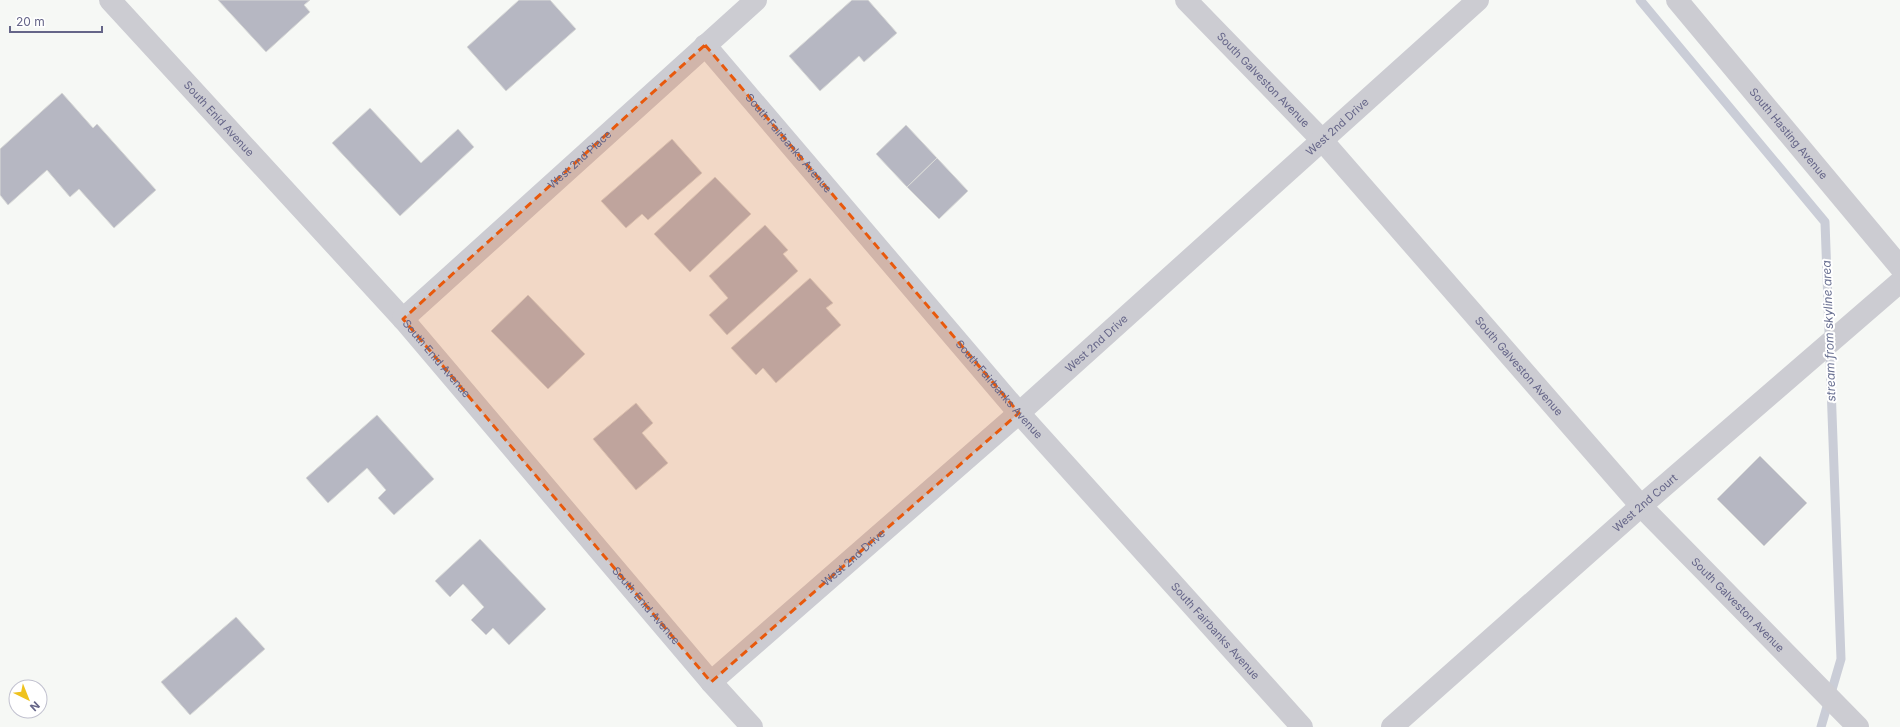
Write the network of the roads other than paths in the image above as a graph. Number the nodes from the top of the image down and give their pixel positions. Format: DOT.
graph roads {
  1 [pos="110,0"];
  2 [pos="756,0"];
  3 [pos="1186,0"];
  4 [pos="1478,0"];
  5 [pos="1677,0"];
  6 [pos="705,45"];
  7 [pos="1321,140"];
  8 [pos="1900,267"];
  9 [pos="1900,282"];
  10 [pos="403,319"];
  11 [pos="1019,413"];
  12 [pos="1641,506"];
  13 [pos="711,682"];
  14 [pos="752,727"];
  15 [pos="1302,727"];
  16 [pos="1392,727"];
  17 [pos="1858,727"];
  1 -- 10 [label="street, South Enid Avenue"];
  2 -- 6 [label="street, West 2nd Place"];
  3 -- 7 [label="street, South Galveston Avenue"];
  4 -- 7 [label="street, West 2nd Drive"];
  5 -- 8 [label="street, South Hasting Avenue"];
  6 -- 10 [label="street, West 2nd Place"];
  6 -- 11 [label="street, South Fairbanks Avenue"];
  7 -- 11 [label="street, West 2nd Drive"];
  7 -- 12 [label="street, South Galveston Avenue"];
  9 -- 12 [label="street, West 2nd Court"];
  10 -- 13 [label="street, South Enid Avenue"];
  11 -- 13 [label="street, West 2nd Drive"];
  11 -- 15 [label="street, South Fairbanks Avenue"];
  12 -- 16 [label="street, West 2nd Court"];
  12 -- 17 [label="street, South Galveston Avenue"];
  13 -- 14 [label="street, South Enid Avenue"];
}
